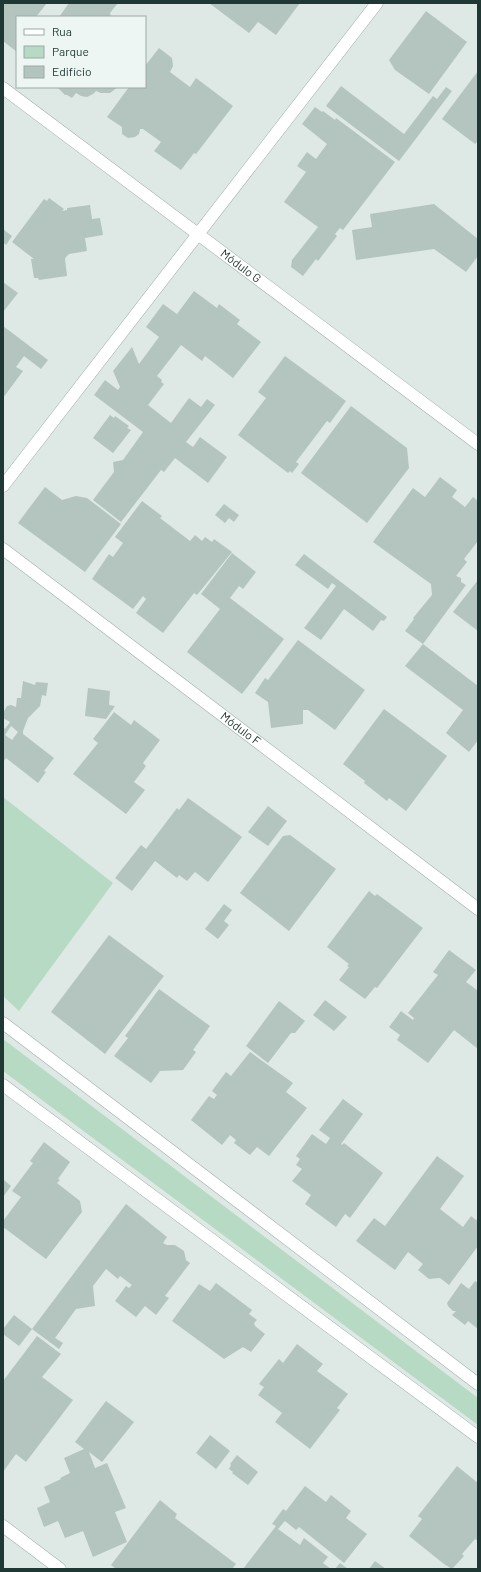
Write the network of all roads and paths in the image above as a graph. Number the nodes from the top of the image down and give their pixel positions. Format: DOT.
graph roads {
  1 [pos="377,3"];
  2 [pos="3,88"];
  3 [pos="198,234"];
  4 [pos="478,444"];
  5 [pos="3,486"];
  6 [pos="3,550"];
  7 [pos="478,909"];
  8 [pos="3,1023"];
  9 [pos="3,1085"];
  10 [pos="478,1384"];
  11 [pos="478,1437"];
  12 [pos="3,1526"];
  13 [pos="60,1569"];
  1 -- 3 [label="street"];
  2 -- 3 [label="street, Módulo G"];
  3 -- 4 [label="street, Módulo G"];
  3 -- 5 [label="street"];
  6 -- 7 [label="street, Módulo F"];
  8 -- 10 [label="street"];
  9 -- 11 [label="street"];
  12 -- 13 [label="street"];
}
